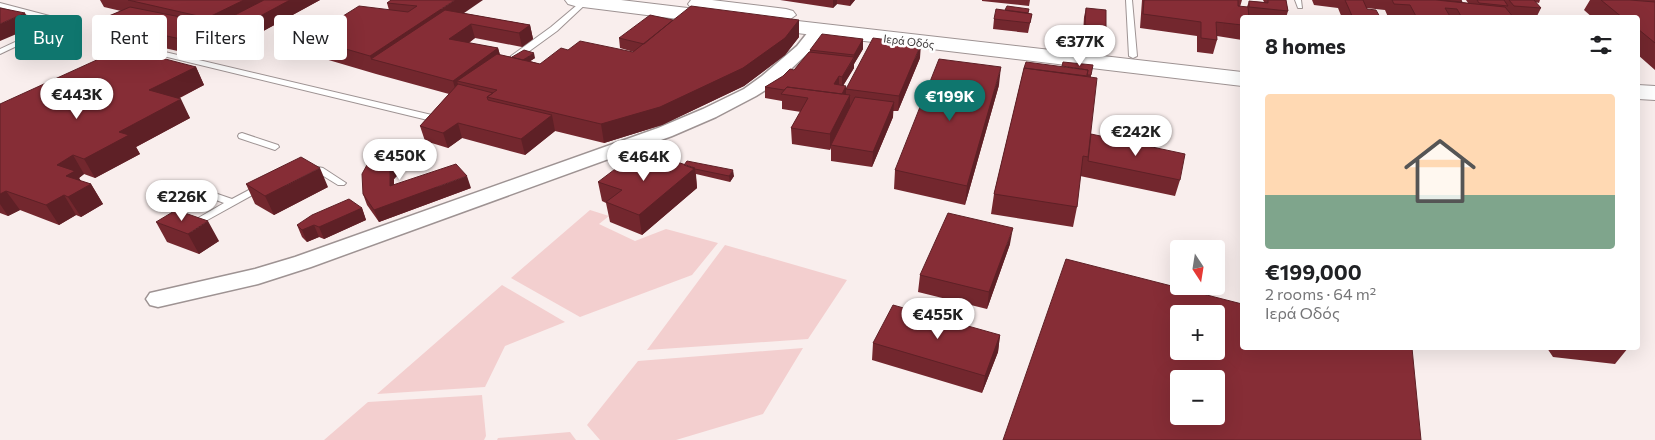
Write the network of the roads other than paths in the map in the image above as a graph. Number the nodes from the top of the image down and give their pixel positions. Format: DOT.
graph roads {
  1 [pos="661,0"];
  2 [pos="1129,0"];
  3 [pos="580,1"];
  4 [pos="0,5"];
  5 [pos="818,30"];
  6 [pos="0,52"];
  7 [pos="167,54"];
  8 [pos="1133,56"];
  9 [pos="510,61"];
  10 [pos="1240,68"];
  11 [pos="1240,79"];
  12 [pos="1640,92"];
  13 [pos="1655,93"];
  14 [pos="1640,104"];
  15 [pos="1655,105"];
  16 [pos="443,113"];
  17 [pos="436,119"];
  18 [pos="431,127"];
  19 [pos="242,136"];
  20 [pos="275,146"];
  21 [pos="294,170"];
  22 [pos="271,181"];
  23 [pos="342,184"];
  24 [pos="203,192"];
  25 [pos="232,202"];
  26 [pos="198,221"];
  27 [pos="158,299"];
  1 -- 8 [label="main road, Ιερά Οδός"];
  2 -- 8 [label="lane"];
  3 -- 5 [label="main road, Ιερά Οδός"];
  3 -- 9 [label="lane"];
  4 -- 6 [label="lane"];
  5 -- 11 [label="main road, Ιερά Οδός"];
  5 -- 27 [label="street"];
  7 -- 17 [label="lane"];
  8 -- 10 [label="main road, Ιερά Οδός"];
  12 -- 13 [label="main road"];
  14 -- 15 [label="main road"];
  16 -- 17 [label="lane"];
  17 -- 18 [label="lane"];
  19 -- 20 [label="lane"];
  21 -- 23 [label="lane"];
  22 -- 25 [label="lane"];
  24 -- 25 [label="lane"];
  25 -- 26 [label="lane"];
}
